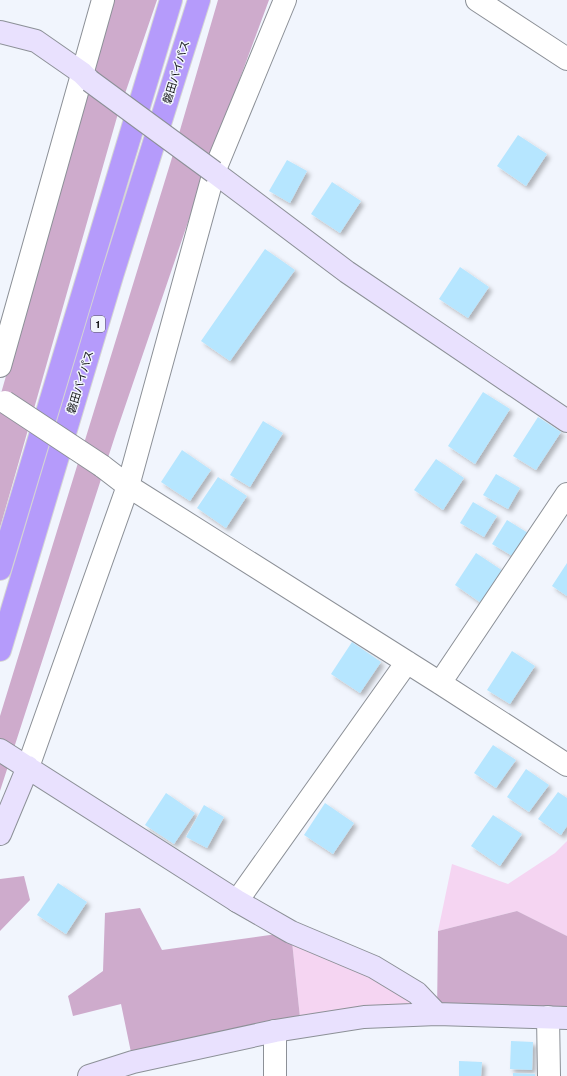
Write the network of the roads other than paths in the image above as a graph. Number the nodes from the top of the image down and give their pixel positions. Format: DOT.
graph roads {
  1 [pos="103,0"];
  2 [pos="171,0"];
  3 [pos="199,0"];
  4 [pos="285,0"];
  5 [pos="477,0"];
  6 [pos="0,32"];
  7 [pos="567,59"];
  8 [pos="86,77"];
  9 [pos="214,172"];
  10 [pos="0,366"];
  11 [pos="3,401"];
  12 [pos="567,421"];
  13 [pos="128,486"];
  14 [pos="567,494"];
  15 [pos="0,569"];
  16 [pos="0,650"];
  17 [pos="407,662"];
  18 [pos="440,683"];
  19 [pos="15,759"];
  20 [pos="567,765"];
  21 [pos="0,834"];
  22 [pos="237,901"];
  23 [pos="437,1014"];
  24 [pos="557,1018"];
  25 [pos="276,1031"];
  26 [pos="89,1076"];
  27 [pos="276,1076"];
  28 [pos="549,1076"];
  1 -- 8 [label="street"];
  2 -- 15 [label="highway, 磐田バイパス / 1"];
  3 -- 16 [label="highway, 磐田バイパス / 1"];
  4 -- 9 [label="street"];
  5 -- 7 [label="street"];
  6 -- 8 [label="street"];
  8 -- 9 [label="street, bridge"];
  8 -- 10 [label="street"];
  9 -- 12 [label="street"];
  9 -- 13 [label="street"];
  11 -- 13 [label="street, bridge"];
  13 -- 17 [label="street"];
  13 -- 19 [label="street"];
  14 -- 18 [label="street"];
  17 -- 18 [label="street"];
  17 -- 22 [label="street"];
  18 -- 20 [label="street"];
  19 -- 21 [label="street"];
  19 -- 22 [label="street"];
  22 -- 23 [label="street"];
  23 -- 24 [label="street"];
  23 -- 25 [label="street"];
  24 -- 28 [label="street"];
  25 -- 26 [label="street"];
  25 -- 27 [label="street"];
}
